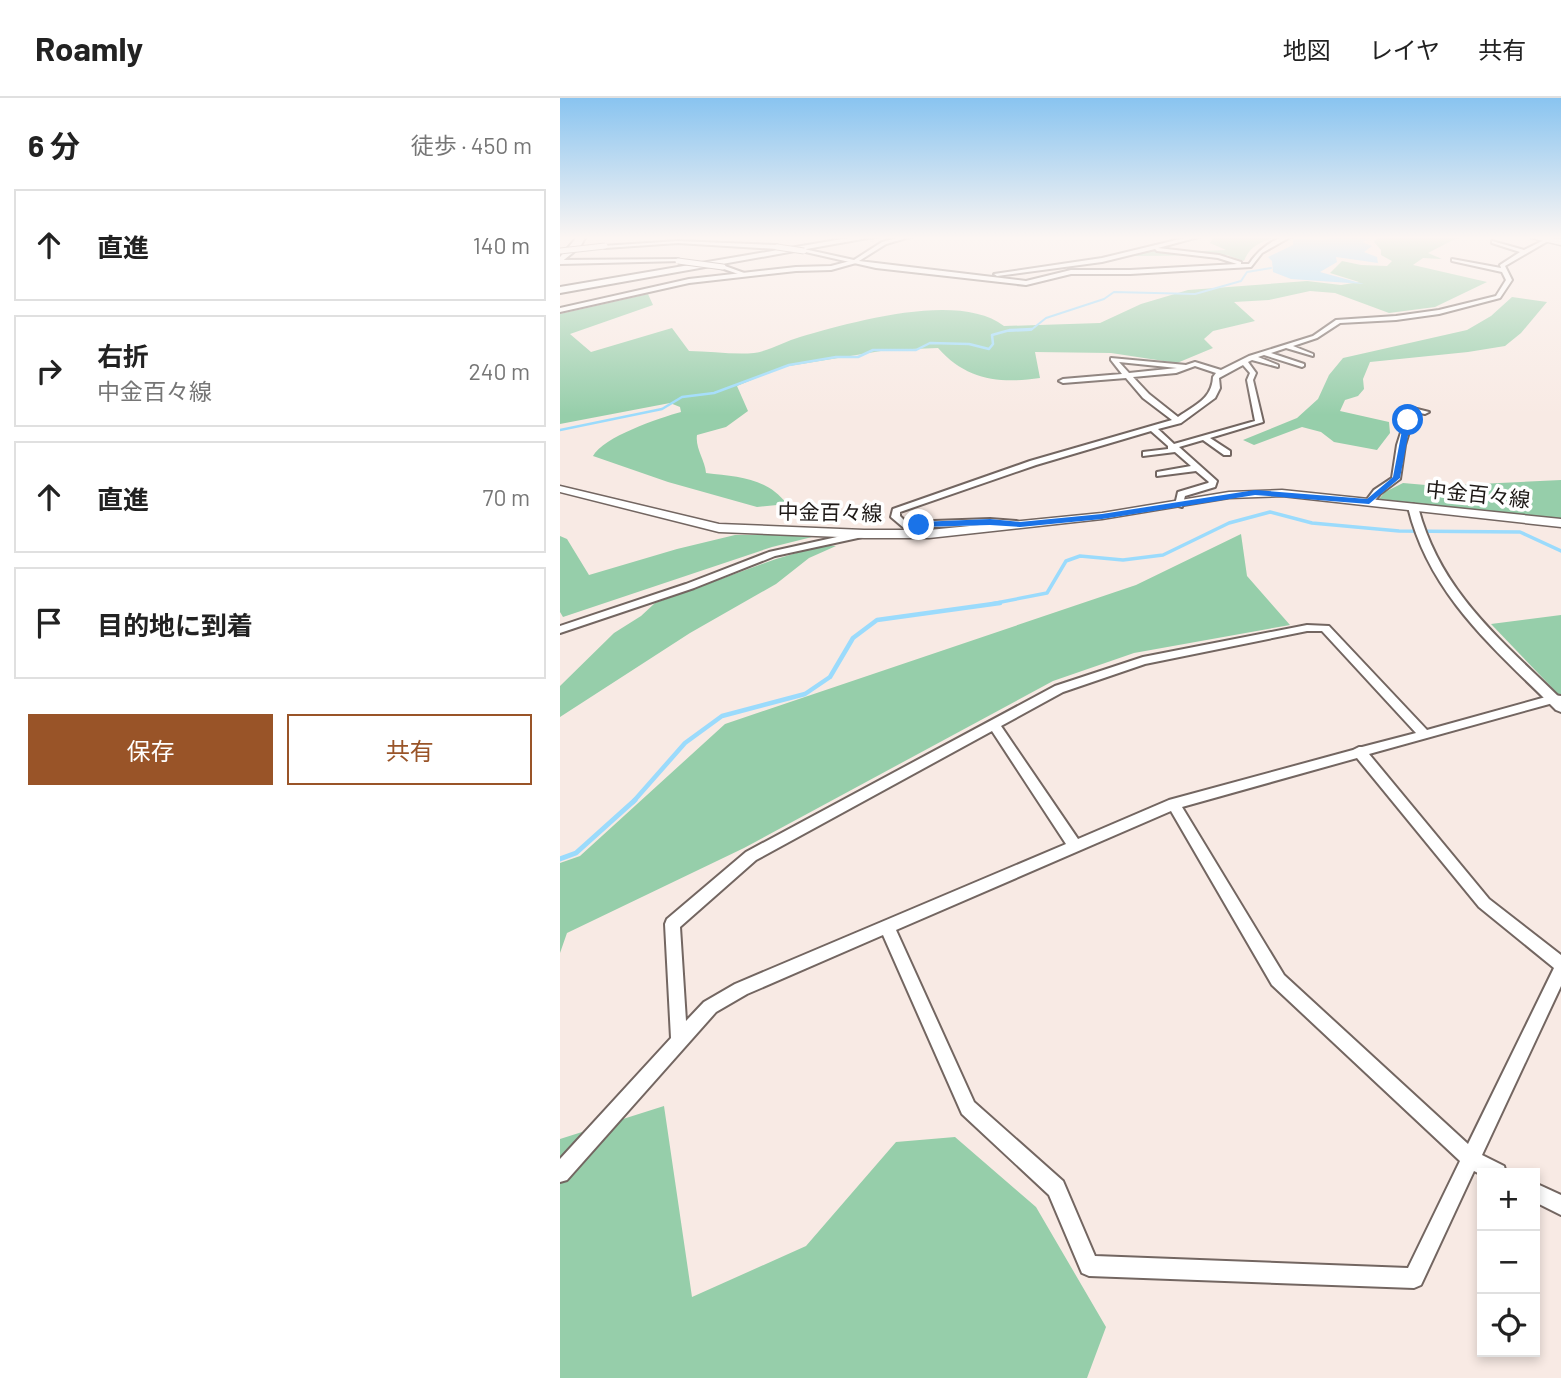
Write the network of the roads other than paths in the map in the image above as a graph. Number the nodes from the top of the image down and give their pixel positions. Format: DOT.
graph roads {
  1 [pos="619,296"];
  2 [pos="1499,296"];
  3 [pos="589,302"];
  4 [pos="560,304"];
  5 [pos="560,310"];
  6 [pos="1286,346"];
  7 [pos="1264,353"];
  8 [pos="1311,355"];
  9 [pos="1248,360"];
  10 [pos="1303,365"];
  11 [pos="1276,366"];
  12 [pos="1185,367"];
  13 [pos="1220,372"];
  14 [pos="1125,375"];
  15 [pos="1063,381"];
  16 [pos="1425,412"];
  17 [pos="1178,421"];
  18 [pos="1154,429"];
  19 [pos="1206,439"];
  20 [pos="1173,448"];
  21 [pos="1227,453"];
  22 [pos="1146,454"];
  23 [pos="1197,468"];
  24 [pos="1160,474"];
  25 [pos="560,489"];
  26 [pos="1369,502"];
  27 [pos="1179,505"];
  28 [pos="1413,507"];
  29 [pos="1561,523"];
  30 [pos="1020,524"];
  31 [pos="864,534"];
  32 [pos="560,630"];
  33 [pos="1558,702"];
  34 [pos="994,724"];
  35 [pos="1424,734"];
  36 [pos="1359,751"];
  37 [pos="1174,804"];
  38 [pos="1074,845"];
  39 [pos="887,926"];
  40 [pos="1561,964"];
  41 [pos="1561,969"];
  42 [pos="679,1039"];
  43 [pos="1472,1160"];
  44 [pos="1487,1168"];
  45 [pos="560,1173"];
  46 [pos="1540,1194"];
  47 [pos="1561,1205"];
  1 -- 3 [label="street"];
  2 -- 6 [label="street"];
  3 -- 4 [label="street"];
  3 -- 5 [label="street"];
  6 -- 7 [label="street"];
  6 -- 8 [label="street"];
  7 -- 9 [label="street"];
  7 -- 10 [label="street"];
  9 -- 11 [label="street"];
  9 -- 13 [label="street"];
  9 -- 19 [label="street"];
  12 -- 13 [label="street"];
  12 -- 14 [label="street"];
  12 -- 14 [label="street"];
  13 -- 17 [label="street"];
  14 -- 15 [label="street"];
  14 -- 17 [label="street"];
  16 -- 26 [label="street"];
  17 -- 18 [label="street"];
  18 -- 20 [label="street"];
  18 -- 30 [label="street"];
  19 -- 20 [label="street"];
  19 -- 21 [label="street"];
  20 -- 22 [label="street"];
  20 -- 23 [label="street"];
  23 -- 24 [label="street"];
  23 -- 27 [label="street"];
  25 -- 31 [label="main road, 中金百々線"];
  26 -- 27 [label="main road, 中金百々線"];
  26 -- 28 [label="main road, 中金百々線"];
  27 -- 30 [label="main road, 中金百々線"];
  28 -- 29 [label="main road, 中金百々線"];
  28 -- 33 [label="street"];
  30 -- 31 [label="main road, 中金百々線"];
  31 -- 32 [label="street"];
  33 -- 35 [label="street"];
  34 -- 35 [label="street"];
  34 -- 38 [label="street"];
  34 -- 42 [label="street"];
  35 -- 36 [label="street"];
  36 -- 37 [label="street"];
  36 -- 40 [label="street"];
  37 -- 38 [label="street"];
  37 -- 43 [label="street"];
  38 -- 39 [label="street"];
  39 -- 42 [label="street"];
  39 -- 43 [label="street"];
  41 -- 43 [label="street"];
  42 -- 45 [label="street"];
  43 -- 44 [label="street"];
  46 -- 47 [label="street"];
}
